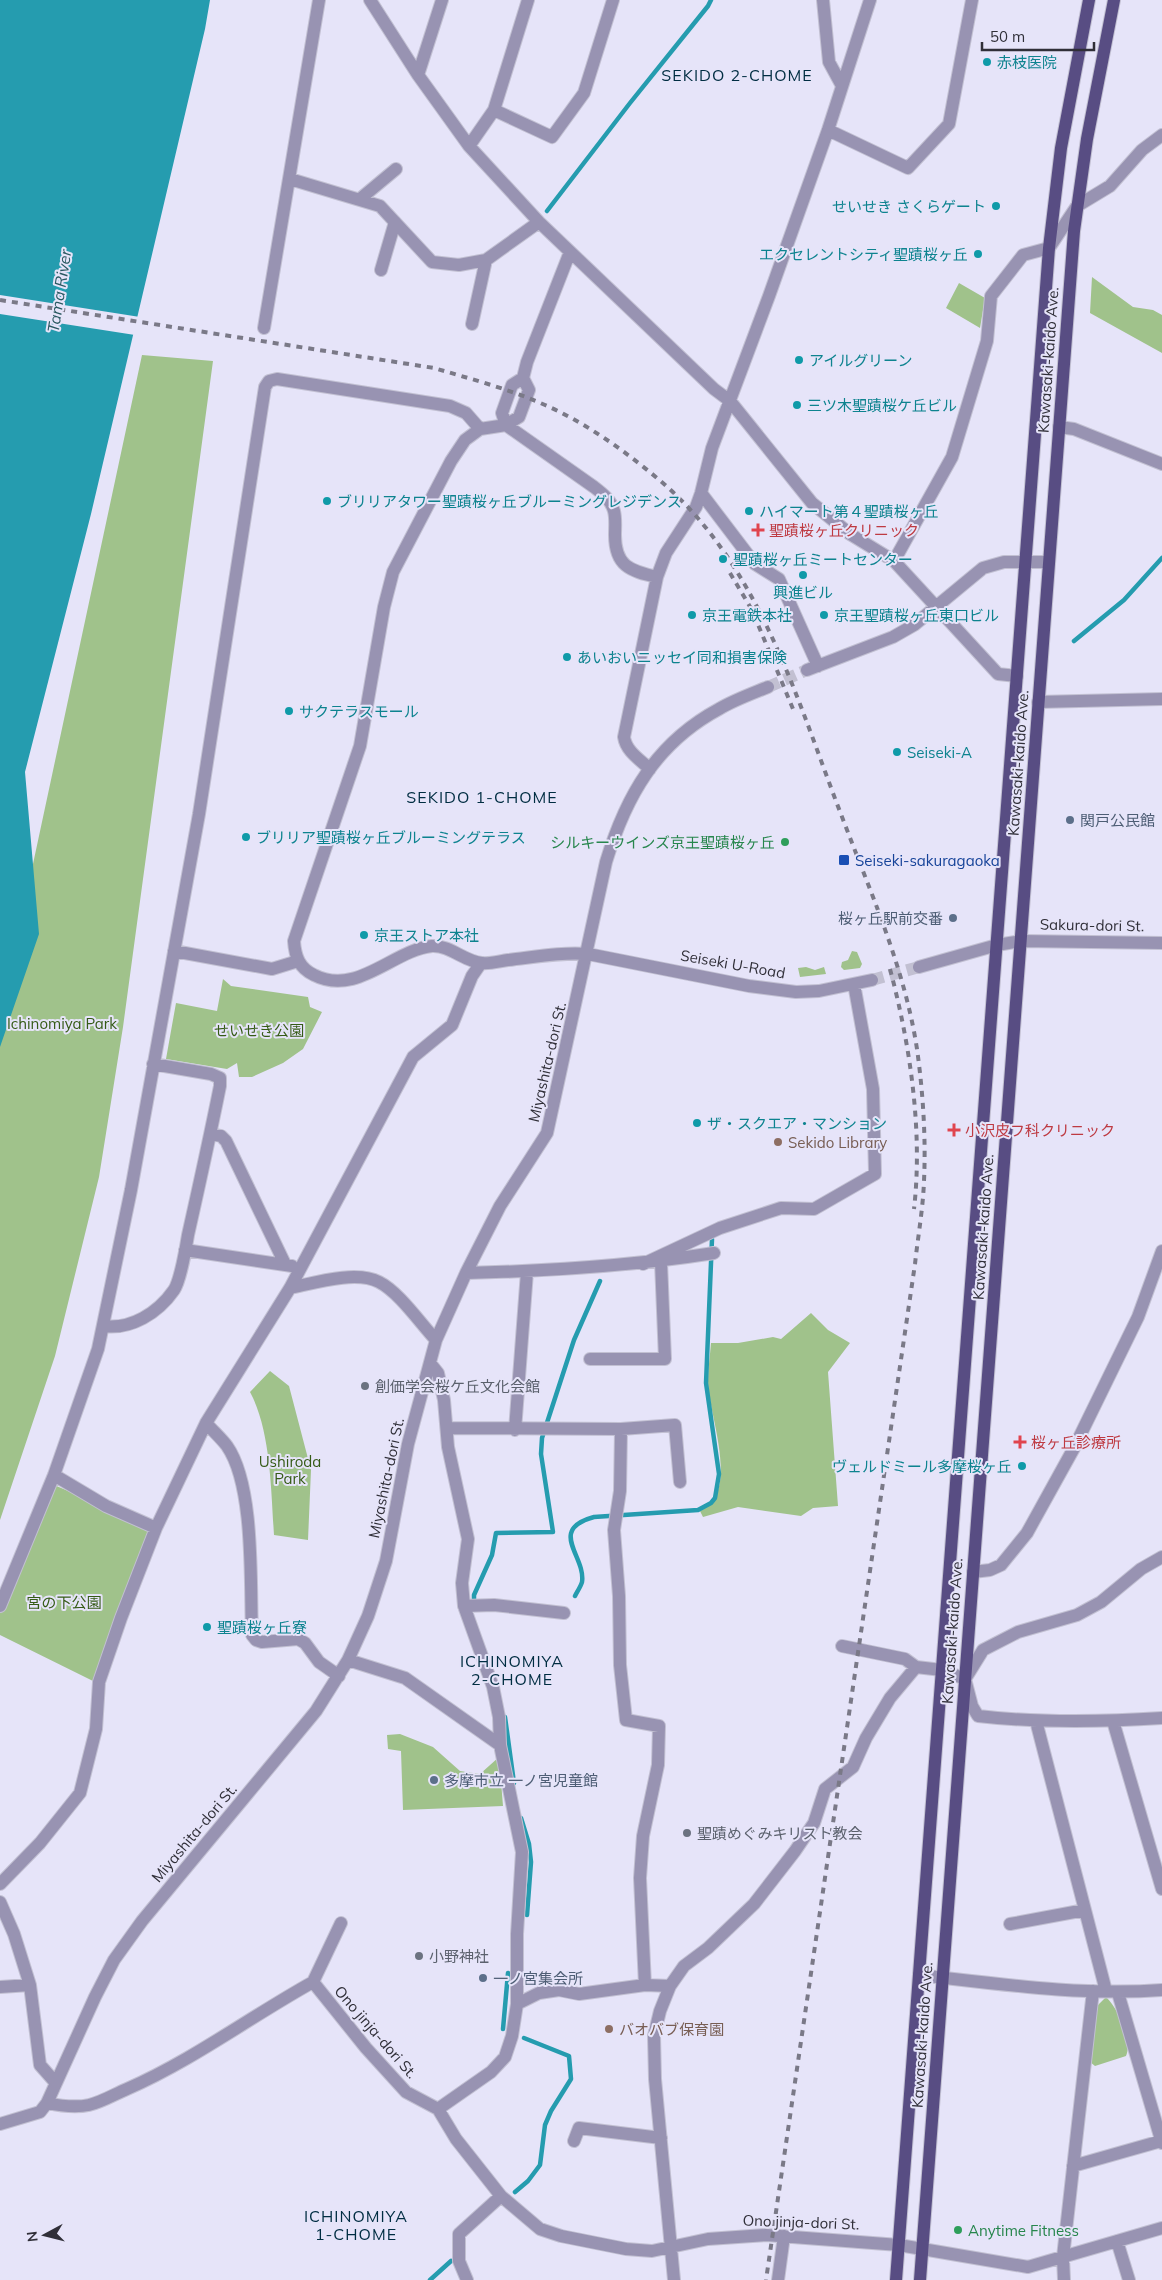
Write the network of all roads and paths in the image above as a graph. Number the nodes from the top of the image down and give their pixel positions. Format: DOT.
graph roads {
  1 [pos="320,0"];
  2 [pos="370,0"];
  3 [pos="442,0"];
  4 [pos="528,0"];
  5 [pos="613,0"];
  6 [pos="823,0"];
  7 [pos="870,0"];
  8 [pos="972,0"];
  9 [pos="1089,0"];
  10 [pos="1114,0"];
  11 [pos="418,75"];
  12 [pos="842,86"];
  13 [pos="494,110"];
  14 [pos="828,130"];
  15 [pos="1162,135"];
  16 [pos="469,146"];
  17 [pos="396,170"];
  18 [pos="290,179"];
  19 [pos="360,199"];
  20 [pos="1077,206"];
  21 [pos="395,222"];
  22 [pos="539,222"];
  23 [pos="1049,248"];
  24 [pos="570,252"];
  25 [pos="486,260"];
  26 [pos="380,270"];
  27 [pos="472,324"];
  28 [pos="264,328"];
  29 [pos="523,378"];
  30 [pos="730,401"];
  31 [pos="506,425"];
  32 [pos="1059,427"];
  33 [pos="480,428"];
  34 [pos="1162,464"];
  35 [pos="701,493"];
  36 [pos="894,561"];
  37 [pos="1026,562"];
  38 [pos="1048,562"];
  39 [pos="657,577"];
  40 [pos="937,607"];
  41 [pos="1017,676"];
  42 [pos="768,687"];
  43 [pos="1162,699"];
  44 [pos="1038,702"];
  45 [pos="650,769"];
  46 [pos="1021,941"];
  47 [pos="1162,943"];
  48 [pos="997,944"];
  49 [pos="174,951"];
  50 [pos="588,954"];
  51 [pos="298,961"];
  52 [pos="481,963"];
  53 [pos="919,967"];
  54 [pos="872,980"];
  55 [pos="854,984"];
  56 [pos="153,1064"];
  57 [pos="211,1134"];
  58 [pos="185,1250"];
  59 [pos="1162,1251"];
  60 [pos="714,1253"];
  61 [pos="662,1262"];
  62 [pos="285,1264"];
  63 [pos="643,1264"];
  64 [pos="300,1267"];
  65 [pos="527,1272"];
  66 [pos="466,1273"];
  67 [pos="290,1288"];
  68 [pos="103,1326"];
  69 [pos="436,1340"];
  70 [pos="590,1359"];
  71 [pos="430,1363"];
  72 [pos="206,1423"];
  73 [pos="446,1428"];
  74 [pos="621,1429"];
  75 [pos="515,1430"];
  76 [pos="54,1475"];
  77 [pos="680,1482"];
  78 [pos="156,1528"];
  79 [pos="1162,1557"];
  80 [pos="973,1572"];
  81 [pos="0,1606"];
  82 [pos="471,1606"];
  83 [pos="564,1613"];
  84 [pos="842,1646"];
  85 [pos="348,1660"];
  86 [pos="916,1667"];
  87 [pos="942,1670"];
  88 [pos="339,1676"];
  89 [pos="965,1679"];
  90 [pos="1162,1718"];
  91 [pos="1036,1721"];
  92 [pos="1113,1721"];
  93 [pos="500,1745"];
  94 [pos="0,1884"];
  95 [pos="1162,1889"];
  96 [pos="0,1902"];
  97 [pos="1085,1910"];
  98 [pos="341,1923"];
  99 [pos="1010,1924"];
  100 [pos="919,1975"];
  101 [pos="942,1977"];
  102 [pos="313,1982"];
  103 [pos="30,1985"];
  104 [pos="645,1985"];
  105 [pos="670,1986"];
  106 [pos="0,1988"];
  107 [pos="1162,1990"];
  108 [pos="1093,1991"];
  109 [pos="1112,1992"];
  110 [pos="517,2004"];
  111 [pos="55,2082"];
  112 [pos="47,2104"];
  113 [pos="438,2109"];
  114 [pos="0,2124"];
  115 [pos="661,2138"];
  116 [pos="574,2141"];
  117 [pos="1162,2142"];
  118 [pos="1073,2166"];
  119 [pos="501,2196"];
  120 [pos="1162,2228"];
  121 [pos="784,2236"];
  122 [pos="1117,2241"];
  123 [pos="899,2245"];
  124 [pos="672,2248"];
  125 [pos="922,2249"];
  126 [pos="1063,2257"];
  127 [pos="467,2280"];
  128 [pos="674,2280"];
  129 [pos="778,2280"];
  130 [pos="896,2280"];
  131 [pos="920,2280"];
  132 [pos="1064,2280"];
  133 [pos="1129,2280"];
  1 -- 18 [label="street"];
  2 -- 11 [label="street"];
  3 -- 11 [label="street"];
  4 -- 13 [label="street"];
  5 -- 13 [label="street"];
  6 -- 12 [label="street"];
  7 -- 12 [label="street"];
  8 -- 14 [label="street"];
  9 -- 23 [label="main road, Kawasaki-kaido Ave."];
  10 -- 20 [label="main road, Kawasaki-kaido Ave."];
  11 -- 16 [label="street"];
  12 -- 14 [label="street"];
  13 -- 16 [label="street"];
  14 -- 30 [label="street"];
  15 -- 20 [label="street"];
  16 -- 22 [label="street"];
  17 -- 19 [label="street"];
  18 -- 19 [label="street"];
  18 -- 28 [label="street"];
  19 -- 21 [label="street"];
  20 -- 23 [label="street"];
  20 -- 32 [label="main road, Kawasaki-kaido Ave."];
  21 -- 25 [label="street"];
  21 -- 26 [label="street"];
  22 -- 24 [label="street"];
  22 -- 25 [label="street"];
  23 -- 36 [label="street"];
  23 -- 37 [label="main road, Kawasaki-kaido Ave."];
  24 -- 29 [label="street"];
  24 -- 30 [label="street"];
  25 -- 27 [label="street"];
  29 -- 31 [label="street"];
  29 -- 31 [label="street"];
  30 -- 35 [label="street"];
  30 -- 36 [label="street"];
  31 -- 33 [label="street"];
  31 -- 39 [label="street"];
  32 -- 34 [label="street"];
  32 -- 38 [label="main road, Kawasaki-kaido Ave."];
  33 -- 49 [label="street"];
  33 -- 51 [label="street"];
  35 -- 39 [label="street"];
  35 -- 40 [label="street"];
  36 -- 40 [label="street"];
  37 -- 38 [label="street"];
  37 -- 40 [label="street"];
  37 -- 41 [label="main road, Kawasaki-kaido Ave."];
  38 -- 44 [label="main road, Kawasaki-kaido Ave."];
  39 -- 45 [label="street"];
  40 -- 41 [label="street"];
  41 -- 48 [label="main road, Kawasaki-kaido Ave."];
  42 -- 45 [label="street, Miyashita-dori St."];
  43 -- 44 [label="street"];
  44 -- 46 [label="main road, Kawasaki-kaido Ave."];
  45 -- 50 [label="street, Miyashita-dori St."];
  46 -- 47 [label="street, Sakura-dori St."];
  46 -- 48 [label="street, Sakura-dori St."];
  46 -- 80 [label="main road, Kawasaki-kaido Ave."];
  48 -- 53 [label="street"];
  48 -- 87 [label="main road, Kawasaki-kaido Ave."];
  49 -- 51 [label="street"];
  49 -- 56 [label="street"];
  50 -- 52 [label="street, Seiseki U-Road"];
  50 -- 55 [label="street, Seiseki U-Road"];
  50 -- 66 [label="street, Miyashita-dori St."];
  51 -- 52 [label="street"];
  52 -- 64 [label="street"];
  54 -- 55 [label="street, Seiseki U-Road"];
  55 -- 63 [label="street"];
  56 -- 57 [label="street"];
  56 -- 68 [label="street"];
  57 -- 58 [label="street"];
  57 -- 62 [label="street"];
  58 -- 62 [label="street"];
  58 -- 68 [label="street"];
  59 -- 80 [label="street"];
  60 -- 61 [label="street"];
  61 -- 63 [label="street"];
  61 -- 70 [label="street"];
  62 -- 64 [label="street"];
  63 -- 65 [label="street"];
  64 -- 67 [label="street"];
  65 -- 66 [label="street"];
  65 -- 75 [label="street"];
  66 -- 69 [label="street, Miyashita-dori St."];
  67 -- 69 [label="street"];
  67 -- 72 [label="street"];
  68 -- 76 [label="street"];
  69 -- 71 [label="street, Miyashita-dori St."];
  71 -- 73 [label="street"];
  71 -- 85 [label="street, Miyashita-dori St."];
  72 -- 78 [label="street"];
  72 -- 88 [label="street"];
  73 -- 75 [label="street"];
  73 -- 82 [label="street"];
  74 -- 75 [label="street"];
  74 -- 77 [label="street"];
  74 -- 104 [label="street"];
  76 -- 78 [label="street"];
  76 -- 81 [label="street"];
  78 -- 94 [label="street"];
  79 -- 89 [label="street"];
  80 -- 89 [label="main road, Kawasaki-kaido Ave."];
  82 -- 83 [label="street"];
  82 -- 93 [label="street"];
  84 -- 86 [label="street"];
  85 -- 88 [label="street, Miyashita-dori St."];
  85 -- 93 [label="street"];
  86 -- 87 [label="street"];
  86 -- 105 [label="street"];
  87 -- 89 [label="street"];
  87 -- 100 [label="main road, Kawasaki-kaido Ave."];
  88 -- 111 [label="street, Miyashita-dori St."];
  89 -- 91 [label="street"];
  89 -- 101 [label="main road, Kawasaki-kaido Ave."];
  90 -- 92 [label="street"];
  91 -- 92 [label="street"];
  91 -- 97 [label="street"];
  92 -- 95 [label="street"];
  93 -- 110 [label="street"];
  96 -- 103 [label="street"];
  97 -- 99 [label="street"];
  97 -- 109 [label="street"];
  98 -- 102 [label="street"];
  100 -- 101 [label="street"];
  100 -- 123 [label="main road, Kawasaki-kaido Ave."];
  101 -- 108 [label="street"];
  101 -- 125 [label="main road, Kawasaki-kaido Ave."];
  102 -- 112 [label="street, Ono jinja-dori St."];
  102 -- 113 [label="street, Ono jinja-dori St."];
  103 -- 106 [label="street"];
  103 -- 111 [label="street"];
  104 -- 105 [label="street"];
  104 -- 110 [label="street"];
  105 -- 115 [label="street"];
  107 -- 109 [label="street"];
  108 -- 109 [label="street"];
  108 -- 118 [label="street"];
  109 -- 117 [label="street"];
  110 -- 113 [label="street"];
  111 -- 112 [label="street, Miyashita-dori St."];
  112 -- 114 [label="street"];
  113 -- 119 [label="street, Ono jinja-dori St."];
  115 -- 116 [label="street"];
  115 -- 124 [label="street"];
  117 -- 118 [label="street"];
  118 -- 126 [label="street"];
  119 -- 124 [label="street, Ono jinja-dori St."];
  119 -- 127 [label="street"];
  120 -- 122 [label="street, Ono jinja-dori St."];
  121 -- 123 [label="street, Ono jinja-dori St."];
  121 -- 124 [label="street, Ono jinja-dori St."];
  121 -- 129 [label="street"];
  122 -- 126 [label="street, Ono jinja-dori St."];
  122 -- 133 [label="street"];
  123 -- 125 [label="street, Ono jinja-dori St."];
  123 -- 130 [label="main road, Kawasaki-kaido Ave."];
  124 -- 128 [label="street"];
  125 -- 126 [label="street, Ono jinja-dori St."];
  125 -- 131 [label="main road, Kawasaki-kaido Ave."];
  126 -- 132 [label="street"];
}
